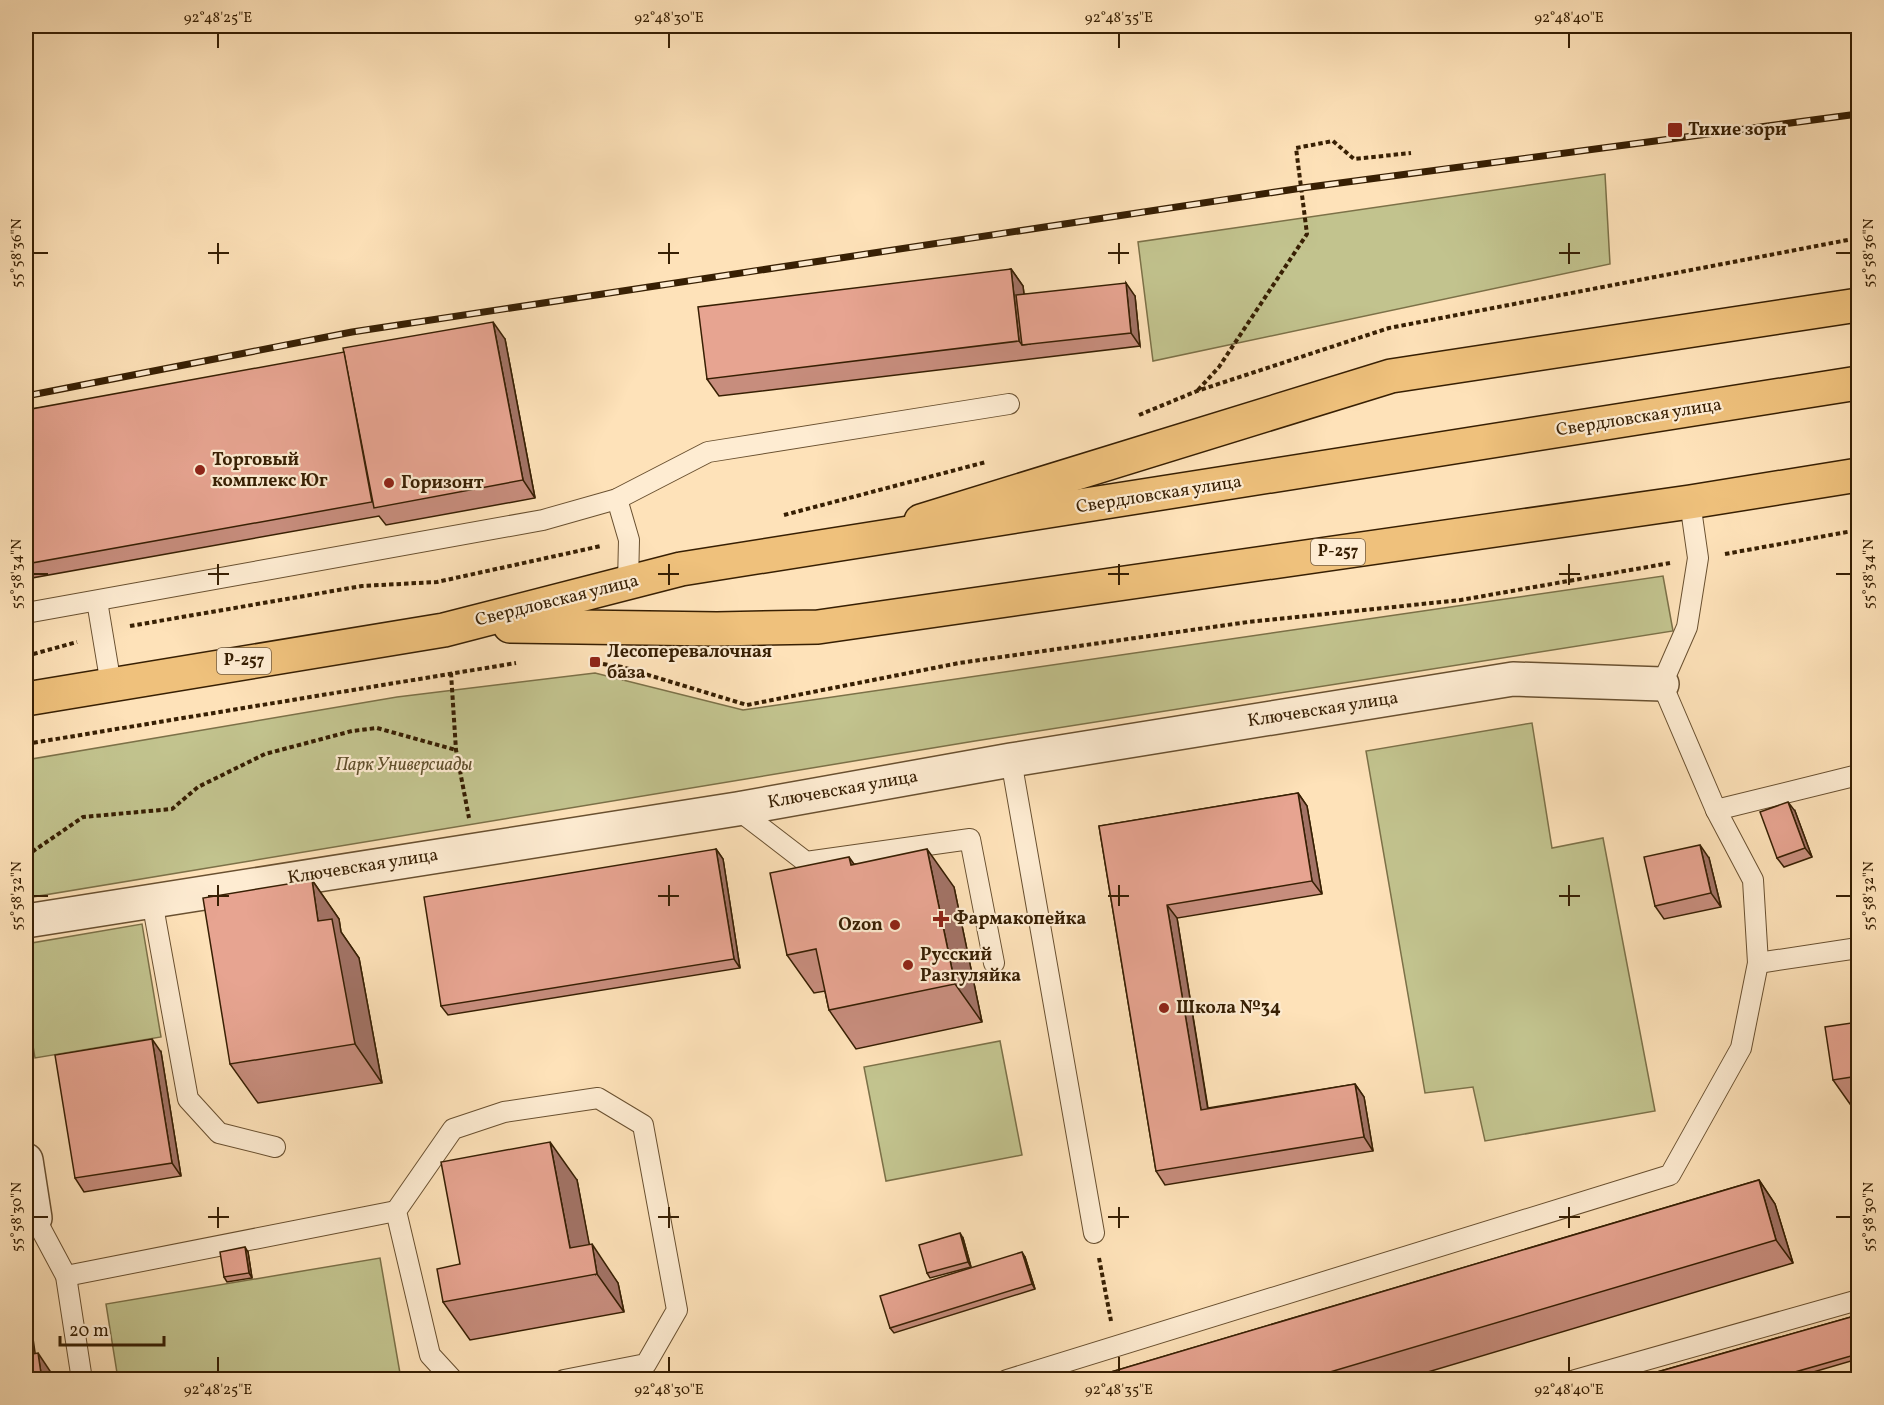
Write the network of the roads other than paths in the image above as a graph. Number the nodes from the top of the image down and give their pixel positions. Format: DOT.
graph roads {
  1 [pos="1857,305"];
  2 [pos="1858,383"];
  3 [pos="1009,404"];
  4 [pos="1858,475"];
  5 [pos="618,499"];
  6 [pos="1690,502"];
  7 [pos="840,546"];
  8 [pos="628,583"];
  9 [pos="97,601"];
  10 [pos="26,614"];
  11 [pos="463,626"];
  12 [pos="1662,684"];
  13 [pos="111,685"];
  14 [pos="26,699"];
  15 [pos="1011,760"];
  16 [pos="1858,775"];
  17 [pos="737,809"];
  18 [pos="1716,810"];
  19 [pos="152,901"];
  20 [pos="26,921"];
  21 [pos="1858,948"];
  22 [pos="994,963"];
  23 [pos="1758,963"];
  24 [pos="275,1147"];
  25 [pos="26,1160"];
  26 [pos="396,1211"];
  27 [pos="30,1219"];
  28 [pos="1094,1233"];
  29 [pos="66,1276"];
  30 [pos="1858,1300"];
  31 [pos="82,1380"];
  32 [pos="453,1380"];
  33 [pos="564,1380"];
  34 [pos="1007,1380"];
  35 [pos="1575,1380"];
  1 -- 7 [label="main road"];
  2 -- 7 [label="main road, Свердловская улица / Р-257"];
  3 -- 5 [label="lane"];
  4 -- 6 [label="main road, Свердловская улица / Р-257"];
  5 -- 8 [label="lane"];
  5 -- 9 [label="lane"];
  6 -- 11 [label="main road, Свердловская улица / Р-257"];
  6 -- 12 [label="lane"];
  7 -- 8 [label="main road, Свердловская улица / Р-257"];
  8 -- 11 [label="main road, Свердловская улица / Р-257"];
  9 -- 10 [label="lane"];
  9 -- 13 [label="lane"];
  11 -- 13 [label="main road, Свердловская улица / Р-257"];
  12 -- 15 [label="street, Ключевская улица"];
  12 -- 18 [label="lane"];
  13 -- 14 [label="main road, Свердловская улица / Р-257"];
  15 -- 17 [label="street, Ключевская улица"];
  15 -- 28 [label="lane"];
  16 -- 18 [label="lane"];
  17 -- 19 [label="street, Ключевская улица"];
  17 -- 22 [label="lane"];
  18 -- 23 [label="lane"];
  19 -- 20 [label="street, Ключевская улица"];
  19 -- 24 [label="lane"];
  21 -- 23 [label="lane"];
  23 -- 34 [label="lane"];
  25 -- 27 [label="street"];
  26 -- 29 [label="lane"];
  26 -- 32 [label="lane"];
  26 -- 33 [label="lane"];
  27 -- 29 [label="lane"];
  29 -- 31 [label="lane"];
  30 -- 35 [label="lane"];
}
